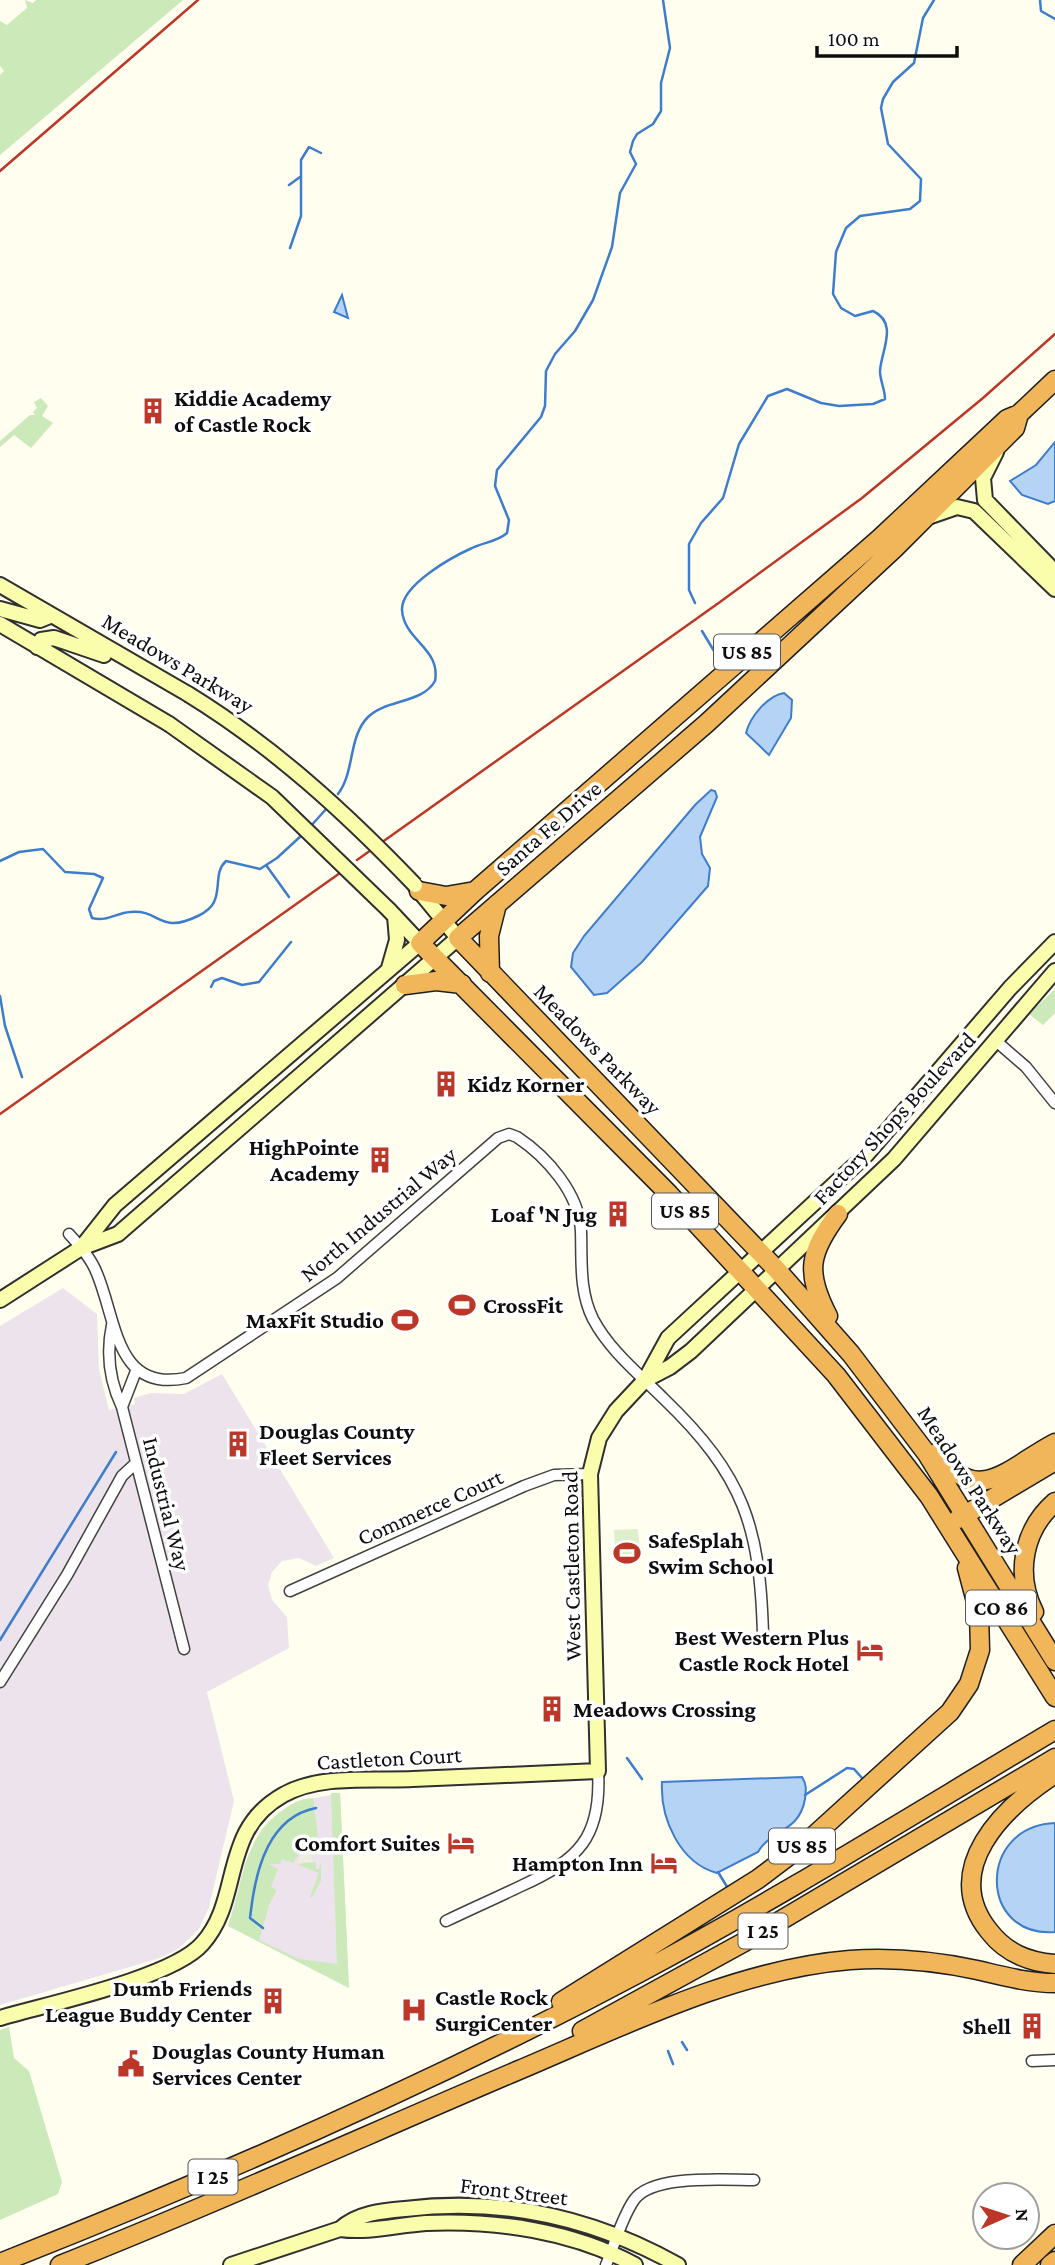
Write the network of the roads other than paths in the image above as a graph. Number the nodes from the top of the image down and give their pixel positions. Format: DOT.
graph roads {
  1 [pos="1055,380"];
  2 [pos="1019,415"];
  3 [pos="1003,440"];
  4 [pos="918,524"];
  5 [pos="1055,572"];
  6 [pos="0,585"];
  7 [pos="1055,589"];
  8 [pos="0,609"];
  9 [pos="50,616"];
  10 [pos="0,624"];
  11 [pos="37,646"];
  12 [pos="116,654"];
  13 [pos="417,888"];
  14 [pos="475,891"];
  15 [pos="497,903"];
  16 [pos="392,913"];
  17 [pos="443,922"];
  18 [pos="458,938"];
  19 [pos="1055,942"];
  20 [pos="420,943"];
  21 [pos="436,958"];
  22 [pos="389,968"];
  23 [pos="1055,971"];
  24 [pos="490,973"];
  25 [pos="463,984"];
  26 [pos="405,985"];
  27 [pos="996,1041"];
  28 [pos="1055,1103"];
  29 [pos="838,1214"];
  30 [pos="69,1234"];
  31 [pos="81,1248"];
  32 [pos="760,1253"];
  33 [pos="741,1269"];
  34 [pos="778,1272"];
  35 [pos="760,1289"];
  36 [pos="0,1300"];
  37 [pos="112,1321"];
  38 [pos="843,1344"];
  39 [pos="136,1371"];
  40 [pos="645,1380"];
  41 [pos="122,1407"];
  42 [pos="911,1432"];
  43 [pos="1055,1443"];
  44 [pos="1055,1461"];
  45 [pos="136,1463"];
  46 [pos="590,1474"];
  47 [pos="1055,1502"];
  48 [pos="965,1513"];
  49 [pos="961,1547"];
  50 [pos="290,1591"];
  51 [pos="763,1635"];
  52 [pos="184,1649"];
  53 [pos="1048,1661"];
  54 [pos="0,1682"];
  55 [pos="1055,1696"];
  56 [pos="1055,1721"];
  57 [pos="1055,1730"];
  58 [pos="1055,1758"];
  59 [pos="598,1771"];
  60 [pos="1055,1774"];
  61 [pos="924,1808"];
  62 [pos="446,1921"];
  63 [pos="1055,1964"];
  64 [pos="1055,1983"];
  65 [pos="0,2018"];
  66 [pos="492,2049"];
  67 [pos="1055,2060"];
  68 [pos="1032,2061"];
  69 [pos="464,2092"];
  70 [pos="754,2180"];
  71 [pos="340,2229"];
  72 [pos="1055,2234"];
  73 [pos="620,2235"];
  74 [pos="609,2260"];
  75 [pos="1055,2261"];
  76 [pos="0,2263"];
  77 [pos="61,2265"];
  78 [pos="232,2265"];
  79 [pos="635,2265"];
  80 [pos="678,2265"];
  81 [pos="1022,2265"];
  82 [pos="1050,2265"];
  1 -- 2 [label="highway, Santa Fe Drive / US 85"];
  2 -- 3 [label="highway, Santa Fe Drive / US 85"];
  2 -- 14 [label="highway, Santa Fe Drive / US 85"];
  3 -- 4 [label="highway, Santa Fe Drive / US 85"];
  3 -- 5 [label="main road"];
  4 -- 7 [label="main road"];
  4 -- 15 [label="highway, Santa Fe Drive / US 85"];
  6 -- 9 [label="main road, Meadows Parkway"];
  8 -- 9 [label="main road"];
  9 -- 12 [label="main road, Meadows Parkway"];
  10 -- 11 [label="main road, Meadows Parkway"];
  11 -- 12 [label="main road"];
  11 -- 16 [label="main road, Meadows Parkway, bridge"];
  12 -- 13 [label="main road, Meadows Parkway, bridge"];
  13 -- 14 [label="highway"];
  13 -- 17 [label="main road, Meadows Parkway"];
  14 -- 17 [label="highway, Santa Fe Drive / US 85"];
  15 -- 18 [label="highway, Santa Fe Drive"];
  15 -- 24 [label="highway"];
  16 -- 20 [label="main road, Meadows Parkway"];
  16 -- 22 [label="main road"];
  17 -- 18 [label="main road, Meadows Parkway"];
  17 -- 20 [label="highway, Santa Fe Drive / US 85"];
  18 -- 21 [label="main road, Santa Fe Drive"];
  18 -- 24 [label="highway, Meadows Parkway"];
  19 -- 32 [label="main road, Factory Shops Boulevard"];
  20 -- 21 [label="highway, Meadows Parkway / US 85"];
  20 -- 22 [label="main road, Santa Fe Drive"];
  21 -- 25 [label="highway, Meadows Parkway / US 85"];
  21 -- 26 [label="main road, Santa Fe Drive"];
  22 -- 31 [label="main road, Santa Fe Drive"];
  23 -- 27 [label="main road, Factory Shops Boulevard"];
  24 -- 32 [label="highway, Meadows Parkway / US 85"];
  25 -- 26 [label="highway"];
  25 -- 33 [label="highway, Meadows Parkway / US 85"];
  26 -- 31 [label="main road, Santa Fe Drive"];
  27 -- 28 [label="street"];
  27 -- 29 [label="main road, Factory Shops Boulevard"];
  29 -- 34 [label="main road, Factory Shops Boulevard"];
  29 -- 38 [label="highway"];
  30 -- 31 [label="street"];
  31 -- 36 [label="main road, Santa Fe Drive"];
  31 -- 37 [label="street"];
  32 -- 33 [label="main road, Factory Shops Boulevard"];
  32 -- 34 [label="highway, Meadows Parkway / US 85"];
  33 -- 35 [label="highway, Meadows Parkway / US 85"];
  33 -- 40 [label="main road, Factory Shops Boulevard"];
  34 -- 35 [label="main road, Factory Shops Boulevard"];
  34 -- 38 [label="highway, Meadows Parkway / US 85"];
  35 -- 40 [label="main road, Factory Shops Boulevard"];
  35 -- 49 [label="highway, Meadows Parkway / US 85"];
  37 -- 39 [label="street"];
  37 -- 41 [label="street"];
  38 -- 42 [label="highway, Meadows Parkway / US 85"];
  39 -- 40 [label="street, North Industrial Way"];
  39 -- 41 [label="street"];
  40 -- 46 [label="main road, West Castleton Road"];
  40 -- 51 [label="street"];
  41 -- 45 [label="street, Industrial Way"];
  42 -- 43 [label="highway"];
  42 -- 48 [label="highway, Meadows Parkway / US 85"];
  44 -- 48 [label="highway"];
  45 -- 52 [label="street, Industrial Way"];
  45 -- 54 [label="street"];
  46 -- 50 [label="street, Commerce Court"];
  46 -- 59 [label="main road, West Castleton Road"];
  47 -- 53 [label="highway"];
  48 -- 49 [label="highway"];
  48 -- 53 [label="highway, Meadows Parkway / US 85"];
  49 -- 53 [label="highway, CO 86"];
  49 -- 66 [label="highway, US 85"];
  53 -- 55 [label="highway, CO 86"];
  56 -- 61 [label="highway"];
  57 -- 61 [label="highway, I 25"];
  58 -- 69 [label="highway, I 25"];
  59 -- 62 [label="street"];
  59 -- 65 [label="main road, Castleton Court"];
  60 -- 63 [label="highway"];
  61 -- 66 [label="highway, I 25"];
  64 -- 69 [label="highway"];
  66 -- 76 [label="highway, I 25"];
  67 -- 68 [label="street"];
  69 -- 77 [label="highway, I 25"];
  70 -- 73 [label="street"];
  71 -- 73 [label="main road, Front Street"];
  71 -- 74 [label="main road, Front Street"];
  71 -- 78 [label="main road, Front Street"];
  72 -- 81 [label="highway"];
  73 -- 74 [label="street"];
  73 -- 80 [label="main road, Front Street"];
  74 -- 79 [label="main road, Front Street"];
  75 -- 82 [label="highway"];
}
